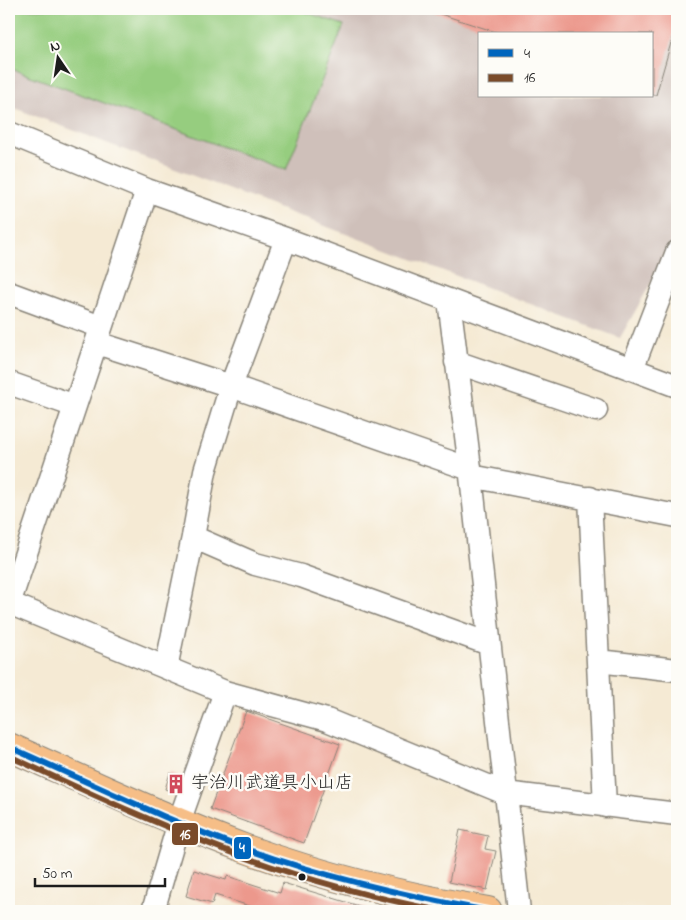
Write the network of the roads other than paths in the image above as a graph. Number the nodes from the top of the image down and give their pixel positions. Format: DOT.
graph roads {
  1 [pos="10,137"];
  2 [pos="147,190"];
  3 [pos="286,239"];
  4 [pos="677,252"];
  5 [pos="9,294"];
  6 [pos="448,300"];
  7 [pos="99,335"];
  8 [pos="456,362"];
  9 [pos="632,369"];
  10 [pos="9,382"];
  11 [pos="232,386"];
  12 [pos="677,386"];
  13 [pos="76,406"];
  14 [pos="596,410"];
  15 [pos="470,473"];
  16 [pos="590,498"];
  17 [pos="677,516"];
  18 [pos="193,537"];
  19 [pos="9,604"];
  20 [pos="490,644"];
  21 [pos="598,661"];
  22 [pos="166,668"];
  23 [pos="677,670"];
  24 [pos="225,692"];
  25 [pos="9,747"];
  26 [pos="505,793"];
  27 [pos="605,806"];
  28 [pos="677,814"];
  29 [pos="179,822"];
  30 [pos="153,911"];
  31 [pos="488,911"];
  32 [pos="519,911"];
  1 -- 2 [label="street"];
  2 -- 3 [label="street"];
  2 -- 7 [label="street"];
  3 -- 6 [label="street"];
  3 -- 11 [label="street"];
  4 -- 9 [label="street"];
  5 -- 7 [label="street"];
  6 -- 8 [label="street"];
  6 -- 9 [label="street"];
  7 -- 11 [label="street"];
  7 -- 13 [label="street"];
  8 -- 14 [label="street"];
  8 -- 15 [label="street"];
  9 -- 12 [label="street"];
  10 -- 13 [label="street"];
  11 -- 15 [label="street"];
  11 -- 18 [label="street"];
  13 -- 19 [label="street"];
  15 -- 16 [label="street"];
  15 -- 20 [label="street"];
  16 -- 17 [label="street"];
  16 -- 21 [label="street"];
  18 -- 20 [label="street"];
  18 -- 22 [label="street"];
  19 -- 22 [label="street"];
  20 -- 26 [label="street"];
  21 -- 23 [label="street"];
  21 -- 27 [label="street"];
  22 -- 24 [label="street"];
  24 -- 26 [label="street"];
  24 -- 29 [label="street"];
  25 -- 29 [label="main road"];
  26 -- 27 [label="street"];
  26 -- 32 [label="street"];
  27 -- 28 [label="street"];
  29 -- 30 [label="street"];
  29 -- 31 [label="main road"];
}
